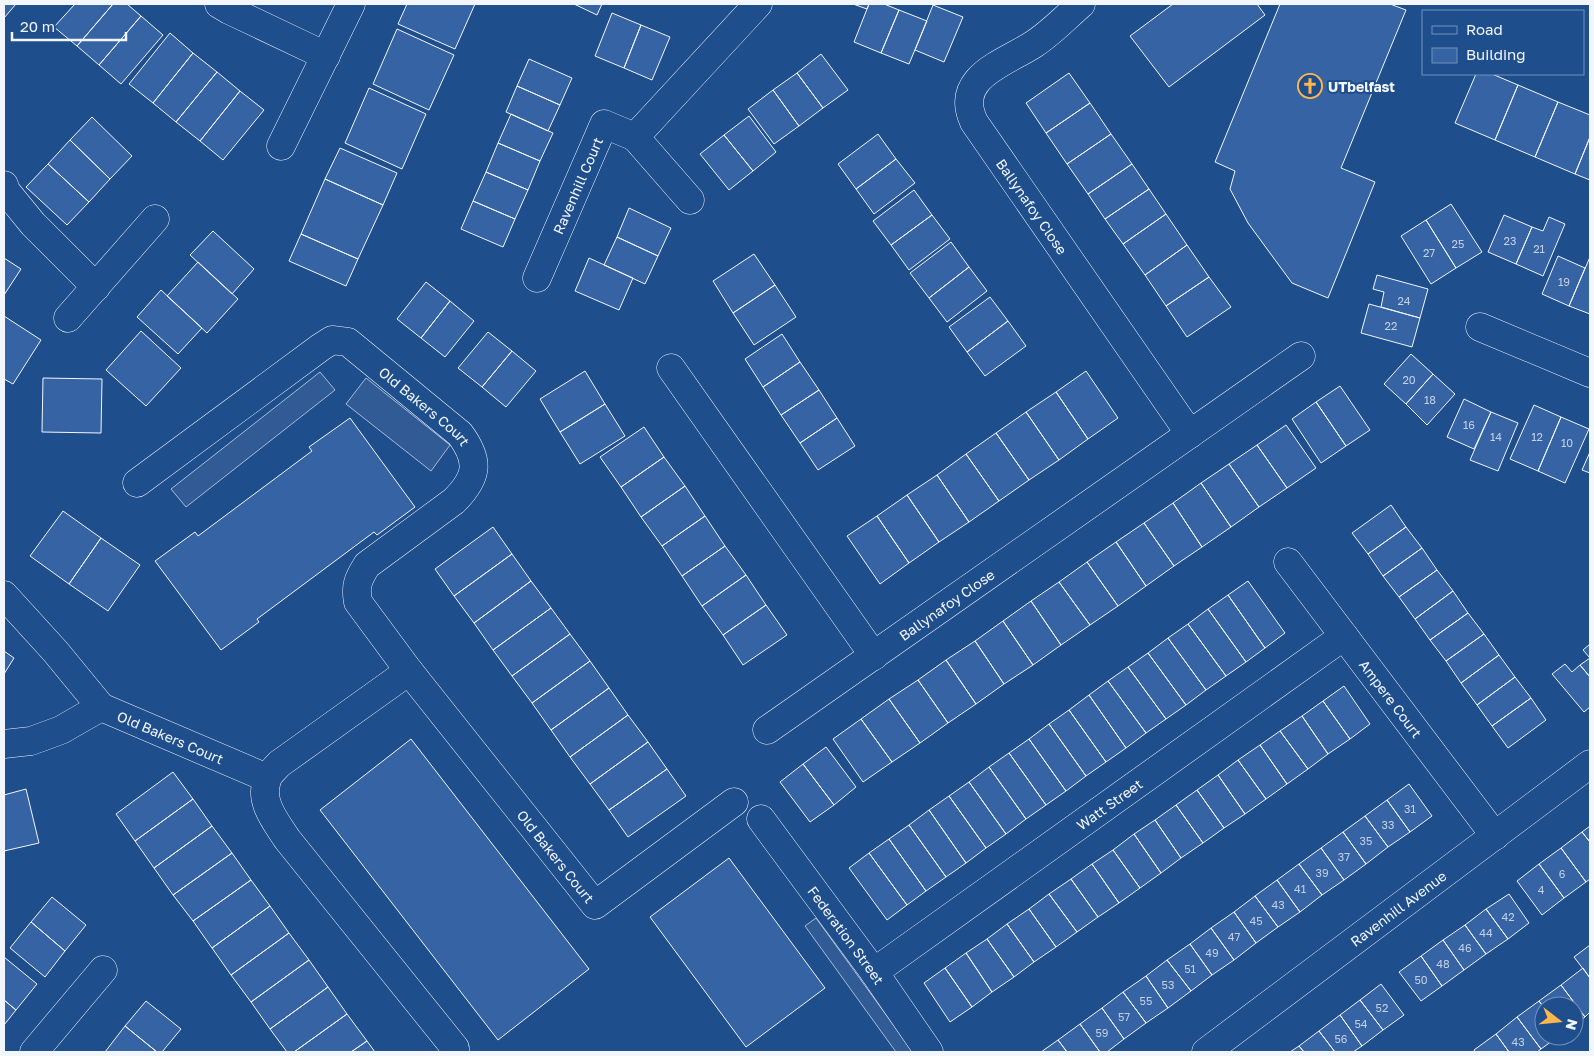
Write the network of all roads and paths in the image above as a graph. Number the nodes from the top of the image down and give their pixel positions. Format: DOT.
graph roads {
  1 [pos="219,4"];
  2 [pos="351,4"];
  3 [pos="758,4"];
  4 [pos="1081,4"];
  5 [pos="326,56"];
  6 [pos="635,137"];
  7 [pos="281,146"];
  8 [pos="4,185"];
  9 [pos="690,200"];
  10 [pos="155,219"];
  11 [pos="537,278"];
  12 [pos="96,287"];
  13 [pos="68,318"];
  14 [pos="1480,327"];
  15 [pos="1301,356"];
  16 [pos="671,368"];
  17 [pos="1590,373"];
  18 [pos="1190,434"];
  19 [pos="137,484"];
  20 [pos="1288,562"];
  21 [pos="4,595"];
  22 [pos="1344,636"];
  23 [pos="874,656"];
  24 [pos="409,671"];
  25 [pos="101,707"];
  26 [pos="767,730"];
  27 [pos="4,744"];
  28 [pos="1590,764"];
  29 [pos="267,778"];
  30 [pos="734,802"];
  31 [pos="761,819"];
  32 [pos="1495,836"];
  33 [pos="103,970"];
  34 [pos="874,972"];
  35 [pos="455,1050"];
  36 [pos="34,1052"];
  37 [pos="929,1052"];
  38 [pos="1206,1052"];
  1 -- 5 [label="street"];
  2 -- 5 [label="street"];
  3 -- 6 [label="street"];
  4 -- 18 [label="street, Ballynafoy Close"];
  5 -- 7 [label="street"];
  6 -- 9 [label="street, Ravenhill Court"];
  6 -- 11 [label="street, Ravenhill Court"];
  8 -- 12 [label="street"];
  10 -- 12 [label="street"];
  12 -- 13 [label="street"];
  14 -- 17 [label="street"];
  15 -- 18 [label="street, Ballynafoy Close"];
  16 -- 23 [label="street"];
  18 -- 23 [label="street, Ballynafoy Close"];
  19 -- 24 [label="street, Old Bakers Court"];
  20 -- 22 [label="street, Ampere Court"];
  21 -- 25 [label="street"];
  22 -- 32 [label="street, Ampere Court"];
  22 -- 34 [label="street, Watt Street"];
  23 -- 26 [label="street, Ballynafoy Close"];
  24 -- 29 [label="street"];
  24 -- 30 [label="street, Old Bakers Court"];
  25 -- 27 [label="street"];
  25 -- 29 [label="street, Old Bakers Court"];
  28 -- 32 [label="street, Ravenhill Avenue"];
  29 -- 35 [label="street"];
  31 -- 34 [label="street, Federation Street"];
  32 -- 38 [label="street, Ravenhill Avenue"];
  33 -- 36 [label="street"];
  34 -- 37 [label="street, Federation Street"];
}
